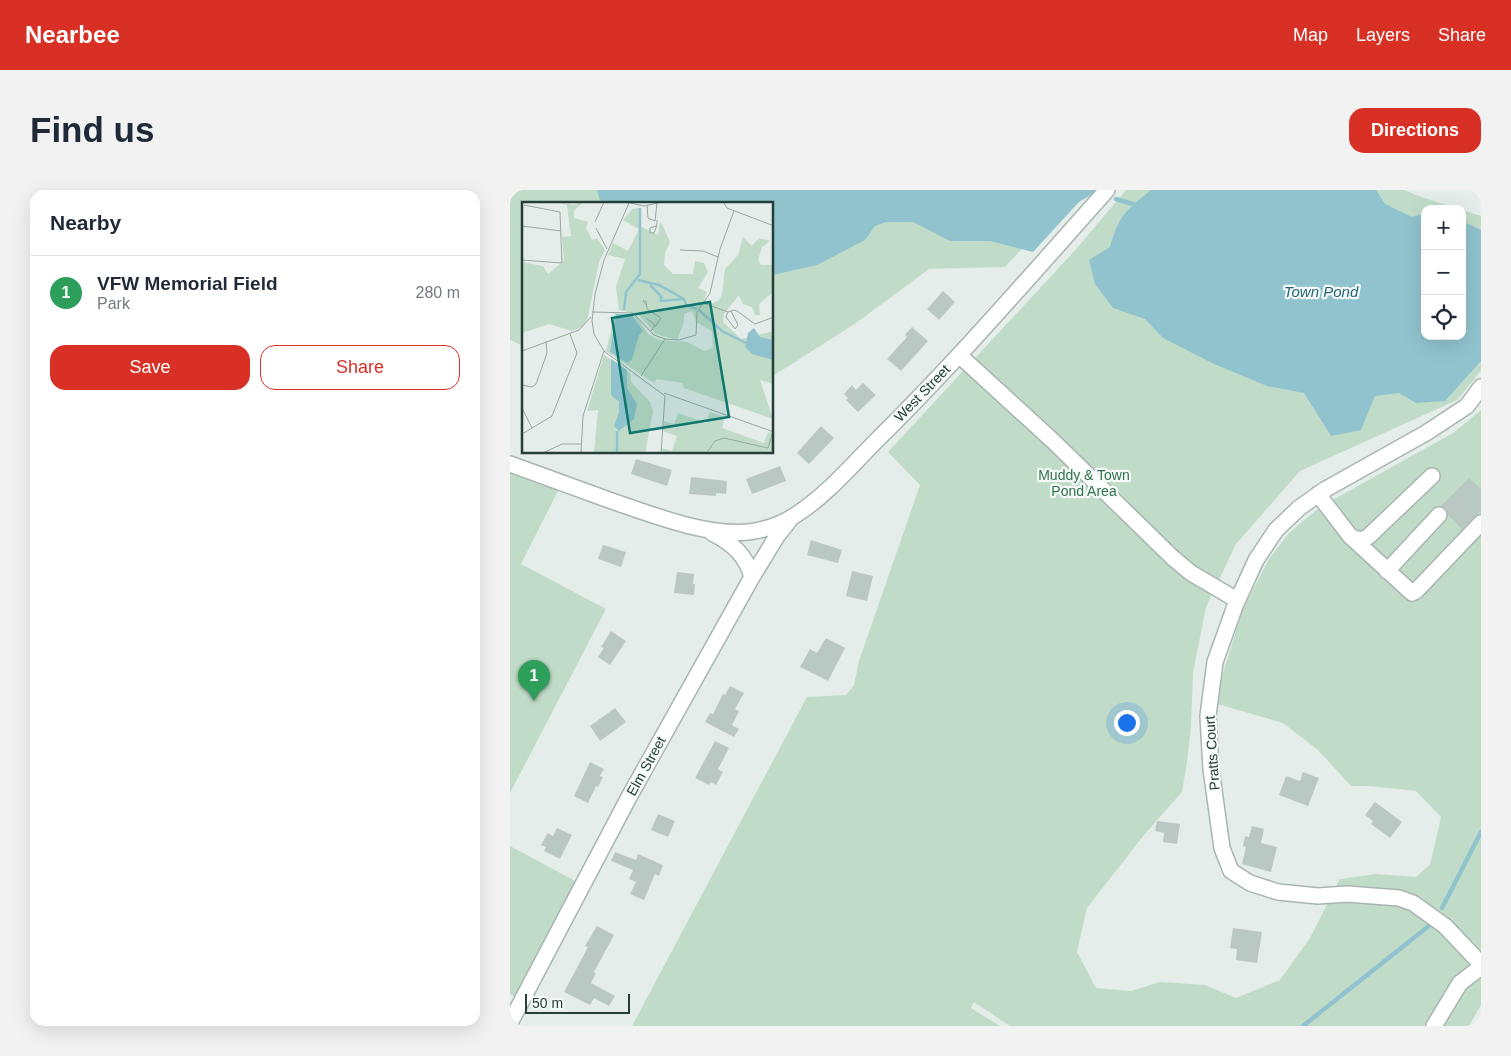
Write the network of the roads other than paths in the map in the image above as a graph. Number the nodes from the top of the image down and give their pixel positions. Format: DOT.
graph roads {
  1 [pos="1107,190"];
  2 [pos="959,355"];
  3 [pos="1481,387"];
  4 [pos="510,464"];
  5 [pos="1432,476"];
  6 [pos="1318,494"];
  7 [pos="1439,515"];
  8 [pos="793,517"];
  9 [pos="1481,523"];
  10 [pos="700,527"];
  11 [pos="1350,536"];
  12 [pos="1387,571"];
  13 [pos="752,577"];
  14 [pos="1238,600"];
  15 [pos="1481,966"];
  16 [pos="510,1023"];
  17 [pos="1434,1026"];
  1 -- 2 [label="street, West Street"];
  2 -- 8 [label="street, West Street"];
  2 -- 14 [label="street"];
  3 -- 6 [label="street, Pratts Court"];
  4 -- 10 [label="street, West Street"];
  5 -- 11 [label="street"];
  6 -- 11 [label="street"];
  6 -- 14 [label="street, Pratts Court"];
  7 -- 12 [label="street"];
  8 -- 10 [label="street, West Street"];
  8 -- 13 [label="street, Elm Street"];
  9 -- 12 [label="street"];
  10 -- 13 [label="street, West Street"];
  11 -- 12 [label="street"];
  13 -- 16 [label="street, Elm Street"];
  14 -- 15 [label="street, Pratts Court"];
  15 -- 17 [label="street"];
}
